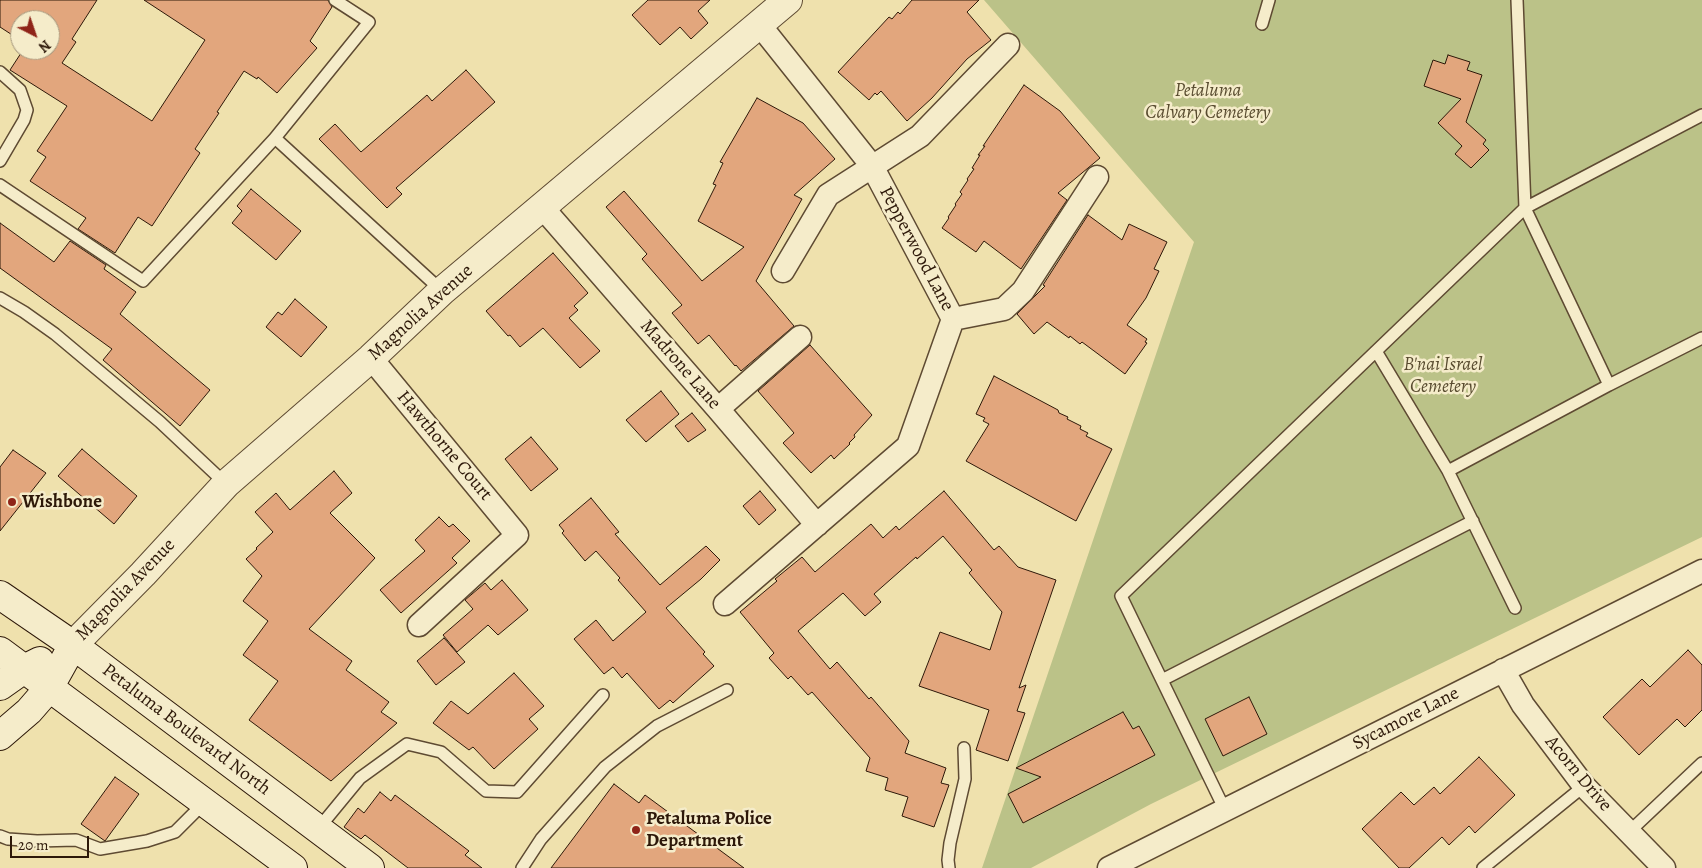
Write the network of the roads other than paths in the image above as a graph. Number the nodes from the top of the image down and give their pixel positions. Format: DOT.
graph roads {
  1 [pos="335,0"];
  2 [pos="788,0"];
  3 [pos="1269,0"];
  4 [pos="1517,0"];
  5 [pos="759,24"];
  6 [pos="1262,24"];
  7 [pos="1008,45"];
  8 [pos="0,72"];
  9 [pos="1702,116"];
  10 [pos="276,138"];
  11 [pos="0,161"];
  12 [pos="872,166"];
  13 [pos="1097,176"];
  14 [pos="0,185"];
  15 [pos="542,207"];
  16 [pos="1525,208"];
  17 [pos="783,272"];
  18 [pos="442,291"];
  19 [pos="0,298"];
  20 [pos="953,319"];
  21 [pos="800,337"];
  22 [pos="1702,338"];
  23 [pos="1376,351"];
  24 [pos="371,358"];
  25 [pos="1609,385"];
  26 [pos="718,409"];
  27 [pos="1448,471"];
  28 [pos="226,484"];
  29 [pos="1473,521"];
  30 [pos="817,525"];
  31 [pos="1702,571"];
  32 [pos="0,595"];
  33 [pos="725,604"];
  34 [pos="1515,608"];
  35 [pos="419,625"];
  36 [pos="73,646"];
  37 [pos="0,651"];
  38 [pos="24,669"];
  39 [pos="1503,670"];
  40 [pos="1162,680"];
  41 [pos="0,686"];
  42 [pos="49,688"];
  43 [pos="727,690"];
  44 [pos="603,695"];
  45 [pos="0,736"];
  46 [pos="964,748"];
  47 [pos="1702,763"];
  48 [pos="1584,786"];
  49 [pos="205,802"];
  50 [pos="1225,810"];
  51 [pos="318,829"];
  52 [pos="1629,832"];
  53 [pos="0,836"];
  54 [pos="293,868"];
  55 [pos="370,868"];
  56 [pos="522,868"];
  57 [pos="949,868"];
  58 [pos="1110,868"];
  59 [pos="1483,868"];
  60 [pos="1664,868"];
  1 -- 10 [label="lane"];
  2 -- 5 [label="main road, Magnolia Avenue"];
  3 -- 6 [label="lane"];
  4 -- 16 [label="lane"];
  5 -- 12 [label="street, Pepperwood Lane"];
  5 -- 15 [label="main road, Magnolia Avenue"];
  7 -- 12 [label="street"];
  8 -- 11 [label="lane"];
  9 -- 16 [label="lane"];
  10 -- 14 [label="lane"];
  10 -- 18 [label="lane"];
  12 -- 17 [label="street"];
  12 -- 20 [label="street, Pepperwood Lane"];
  13 -- 20 [label="street"];
  15 -- 18 [label="main road, Magnolia Avenue"];
  15 -- 26 [label="street, Madrone Lane"];
  16 -- 23 [label="lane"];
  16 -- 25 [label="lane"];
  18 -- 24 [label="main road, Magnolia Avenue"];
  19 -- 28 [label="lane"];
  20 -- 30 [label="street, Pepperwood Lane"];
  21 -- 26 [label="street"];
  22 -- 25 [label="lane"];
  23 -- 27 [label="lane"];
  23 -- 40 [label="lane"];
  24 -- 28 [label="main road, Magnolia Avenue"];
  24 -- 35 [label="street, Hawthorne Court"];
  25 -- 27 [label="lane"];
  26 -- 30 [label="street, Madrone Lane"];
  27 -- 29 [label="lane"];
  28 -- 36 [label="main road, Magnolia Avenue"];
  29 -- 34 [label="lane"];
  29 -- 40 [label="lane"];
  30 -- 33 [label="street, Pepperwood Lane"];
  31 -- 39 [label="street, Sycamore Lane"];
  32 -- 36 [label="main road, Petaluma Boulevard North"];
  36 -- 38 [label="main road"];
  36 -- 42 [label="main road"];
  36 -- 51 [label="main road, Petaluma Boulevard North"];
  37 -- 38 [label="main road"];
  38 -- 41 [label="main road"];
  38 -- 42 [label="main road"];
  39 -- 48 [label="street, Acorn Drive"];
  39 -- 50 [label="street, Sycamore Lane"];
  40 -- 50 [label="lane"];
  42 -- 45 [label="main road"];
  42 -- 49 [label="main road"];
  43 -- 56 [label="lane"];
  44 -- 51 [label="lane"];
  46 -- 57 [label="lane"];
  47 -- 52 [label="lane"];
  48 -- 52 [label="street, Acorn Drive"];
  48 -- 59 [label="lane"];
  49 -- 53 [label="lane"];
  49 -- 54 [label="main road"];
  50 -- 58 [label="street, Sycamore Lane"];
  51 -- 55 [label="main road, Petaluma Boulevard North"];
  52 -- 60 [label="street, Acorn Drive"];
}
